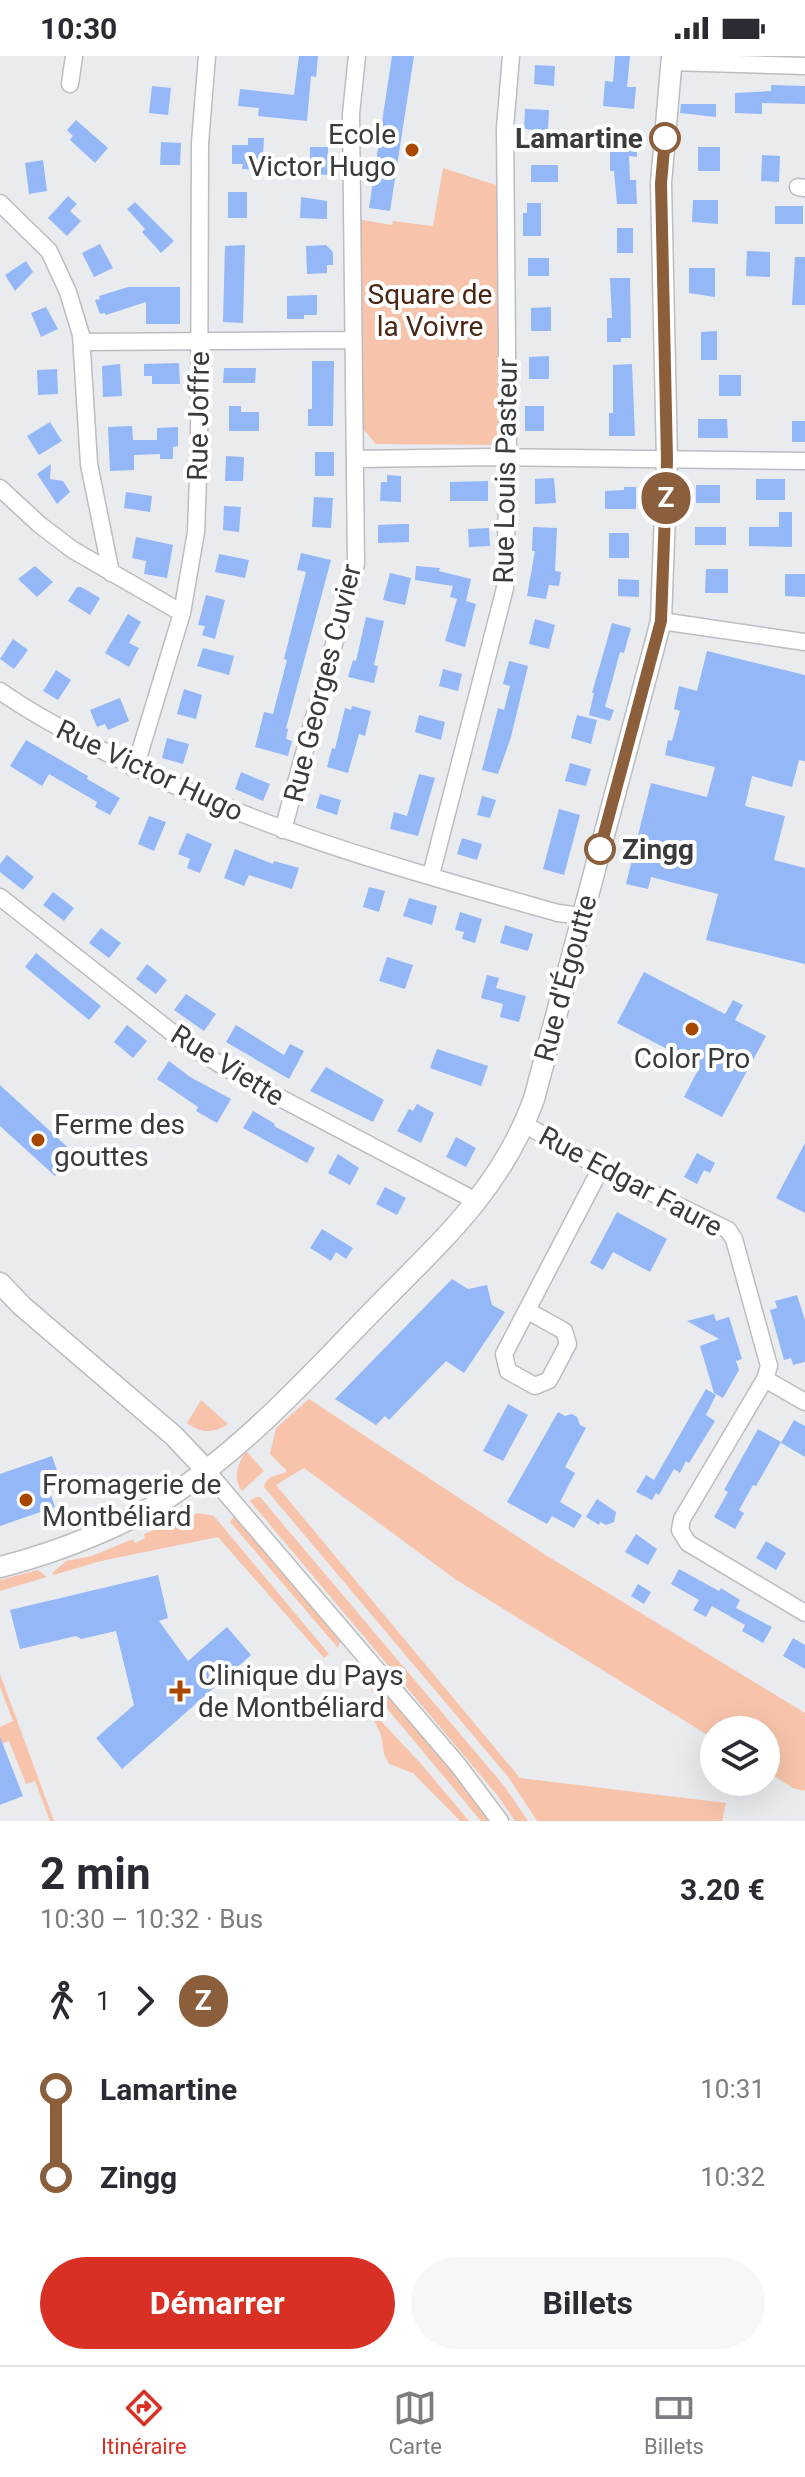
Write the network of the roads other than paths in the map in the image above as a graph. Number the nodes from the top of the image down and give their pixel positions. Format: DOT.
graph roads {
  1 [pos="74,56"];
  2 [pos="207,56"];
  3 [pos="357,56"];
  4 [pos="511,56"];
  5 [pos="671,59"];
  6 [pos="805,66"];
  7 [pos="70,84"];
  8 [pos="0,203"];
  9 [pos="352,340"];
  10 [pos="82,342"];
  11 [pos="199,342"];
  12 [pos="508,457"];
  13 [pos="355,459"];
  14 [pos="667,460"];
  15 [pos="805,461"];
  16 [pos="0,488"];
  17 [pos="111,573"];
  18 [pos="182,613"];
  19 [pos="661,621"];
  20 [pos="805,642"];
  21 [pos="0,691"];
  22 [pos="132,767"];
  23 [pos="283,830"];
  24 [pos="429,876"];
  25 [pos="0,897"];
  26 [pos="582,916"];
  27 [pos="524,1124"];
  28 [pos="601,1168"];
  29 [pos="478,1202"];
  30 [pos="0,1283"];
  31 [pos="528,1311"];
  32 [pos="765,1379"];
  33 [pos="805,1402"];
  34 [pos="206,1470"];
  35 [pos="0,1567"];
  36 [pos="805,1613"];
  37 [pos="500,1821"];
  1 -- 7 [label="street"];
  2 -- 11 [label="street, Rue Joffre"];
  3 -- 9 [label="street, Rue Georges Cuvier"];
  4 -- 12 [label="street, Rue Louis Pasteur"];
  5 -- 6 [label="street"];
  5 -- 14 [label="main road, Rue d'Égoutte"];
  8 -- 10 [label="street"];
  9 -- 11 [label="street"];
  9 -- 13 [label="street, Rue Georges Cuvier"];
  10 -- 11 [label="street"];
  10 -- 17 [label="street"];
  11 -- 18 [label="street, Rue Joffre"];
  12 -- 13 [label="street"];
  12 -- 14 [label="street"];
  12 -- 24 [label="street, Rue Louis Pasteur"];
  13 -- 23 [label="street, Rue Georges Cuvier"];
  14 -- 15 [label="street"];
  14 -- 19 [label="main road, Rue d'Égoutte"];
  16 -- 17 [label="street"];
  17 -- 18 [label="street"];
  18 -- 22 [label="street, Rue Joffre"];
  19 -- 20 [label="street"];
  19 -- 26 [label="main road, Rue d'Égoutte"];
  21 -- 22 [label="street, Rue Victor Hugo"];
  22 -- 23 [label="street, Rue Victor Hugo"];
  23 -- 24 [label="street, Rue Victor Hugo"];
  24 -- 26 [label="street, Rue Victor Hugo"];
  25 -- 29 [label="street, Rue Viette"];
  26 -- 27 [label="main road, Rue d'Égoutte"];
  27 -- 28 [label="street, Rue Edgar Faure"];
  27 -- 29 [label="main road, Rue d'Égoutte"];
  28 -- 31 [label="street"];
  28 -- 32 [label="street, Rue Edgar Faure"];
  29 -- 34 [label="main road, Rue d'Égoutte"];
  30 -- 34 [label="main road"];
  31 -- 31 [label="street"];
  32 -- 33 [label="street"];
  32 -- 36 [label="street"];
  34 -- 35 [label="main road, Rue d'Égoutte"];
  34 -- 37 [label="street"];
}
